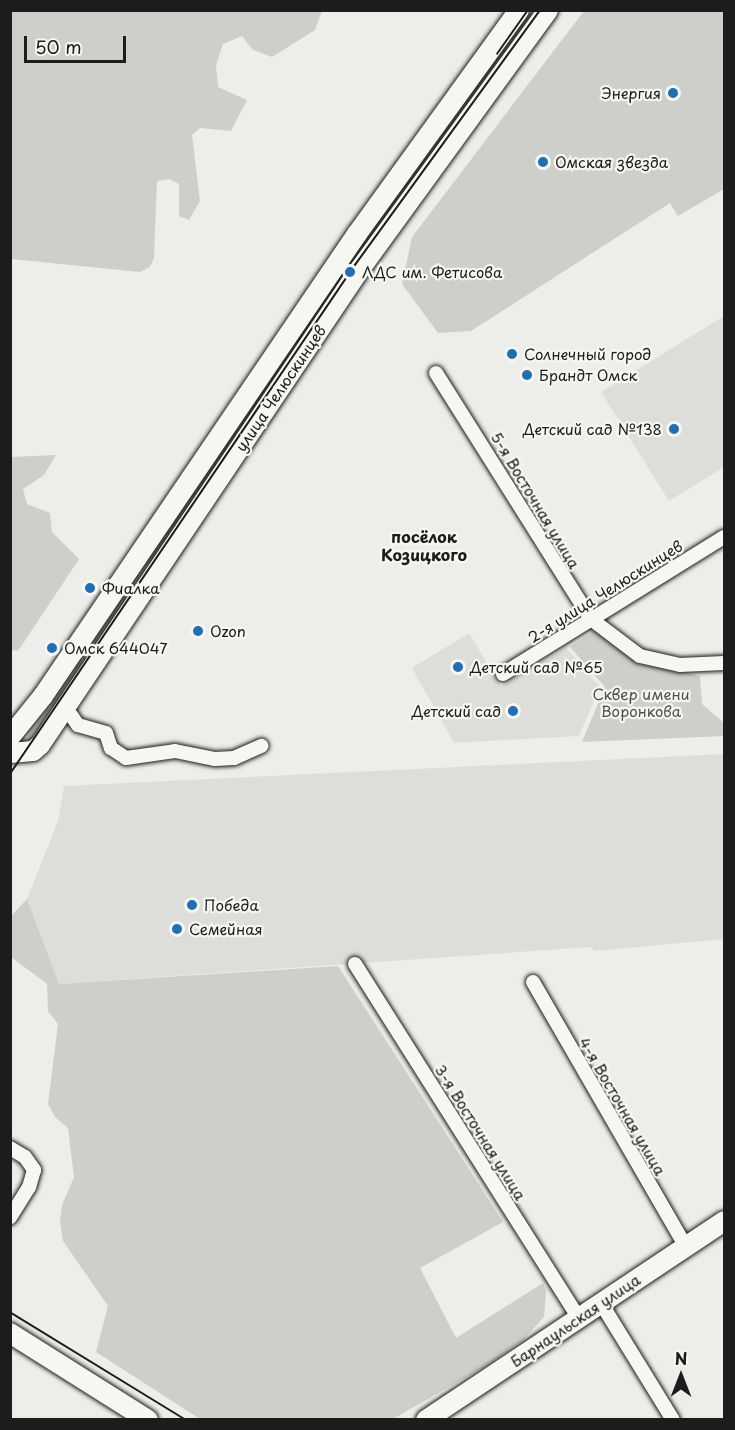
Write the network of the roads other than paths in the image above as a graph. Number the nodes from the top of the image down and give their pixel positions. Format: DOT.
graph roads {
  1 [pos="519,10"];
  2 [pos="548,10"];
  3 [pos="436,373"];
  4 [pos="724,537"];
  5 [pos="127,572"];
  6 [pos="147,585"];
  7 [pos="591,619"];
  8 [pos="724,663"];
  9 [pos="503,674"];
  10 [pos="66,708"];
  11 [pos="10,737"];
  12 [pos="261,746"];
  13 [pos="10,753"];
  14 [pos="355,964"];
  15 [pos="532,982"];
  16 [pos="10,1148"];
  17 [pos="10,1218"];
  18 [pos="724,1221"];
  19 [pos="686,1247"];
  20 [pos="601,1304"];
  21 [pos="579,1318"];
  22 [pos="10,1333"];
  23 [pos="452,1412"];
  24 [pos="148,1419"];
  25 [pos="426,1419"];
  26 [pos="673,1419"];
  1 -- 5 [label="main road, улица Челюскинцев"];
  2 -- 6 [label="main road, улица Челюскинцев"];
  3 -- 7 [label="street, 5-я Восточная улица"];
  4 -- 7 [label="street, 2-я улица Челюскинцев"];
  5 -- 6 [label="main road"];
  5 -- 11 [label="main road, улица Челюскинцев"];
  6 -- 10 [label="main road, улица Челюскинцев"];
  7 -- 8 [label="street, 5-я Восточная улица"];
  7 -- 9 [label="street, 2-я улица Челюскинцев"];
  10 -- 12 [label="street"];
  10 -- 13 [label="main road, улица Челюскинцев"];
  14 -- 21 [label="street, 3-я Восточная улица"];
  15 -- 19 [label="street, 4-я Восточная улица"];
  16 -- 17 [label="street"];
  18 -- 19 [label="main road, Барнаульская улица"];
  19 -- 20 [label="main road, Барнаульская улица"];
  20 -- 21 [label="main road, Барнаульская улица"];
  20 -- 26 [label="street"];
  21 -- 23 [label="main road, Барнаульская улица"];
  22 -- 24 [label="main road"];
  23 -- 25 [label="main road, Барнаульская улица"];
}
